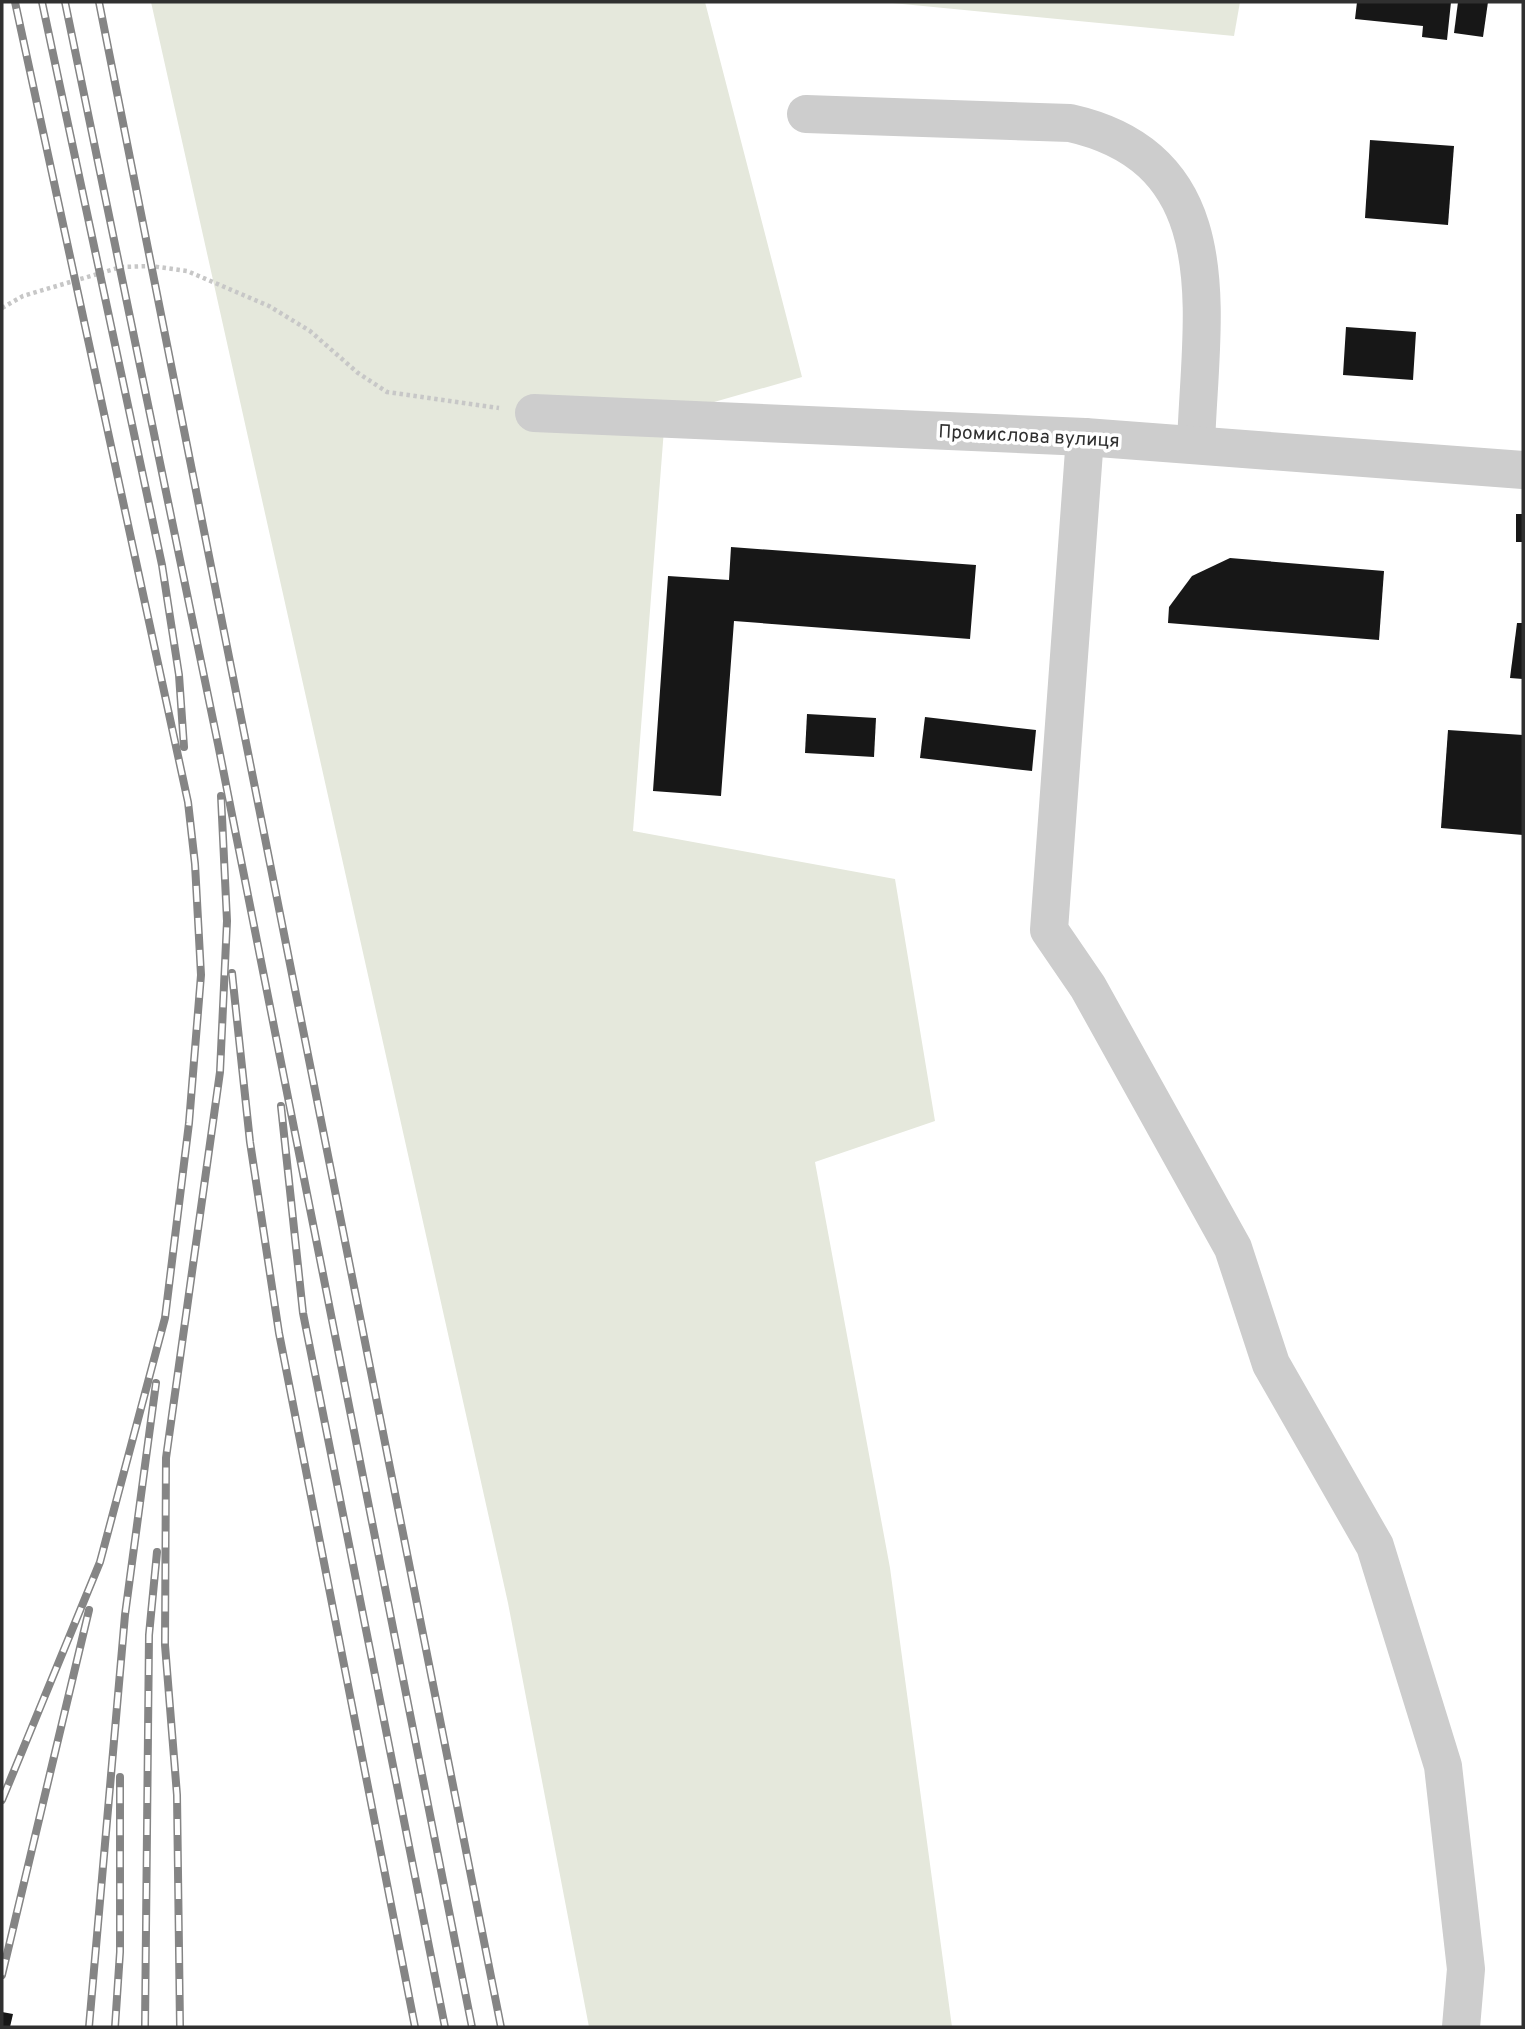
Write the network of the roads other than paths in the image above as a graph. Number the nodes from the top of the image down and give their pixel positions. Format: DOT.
graph roads {
  1 [pos="806,114"];
  2 [pos="534,413"];
  3 [pos="1085,437"];
  4 [pos="1196,445"];
  5 [pos="1523,470"];
  6 [pos="1461,2027"];
  1 -- 4 [label="street"];
  2 -- 3 [label="street, Промислова вулиця"];
  3 -- 4 [label="street, Промислова вулиця"];
  3 -- 6 [label="street"];
  4 -- 5 [label="street, Промислова вулиця"];
}
